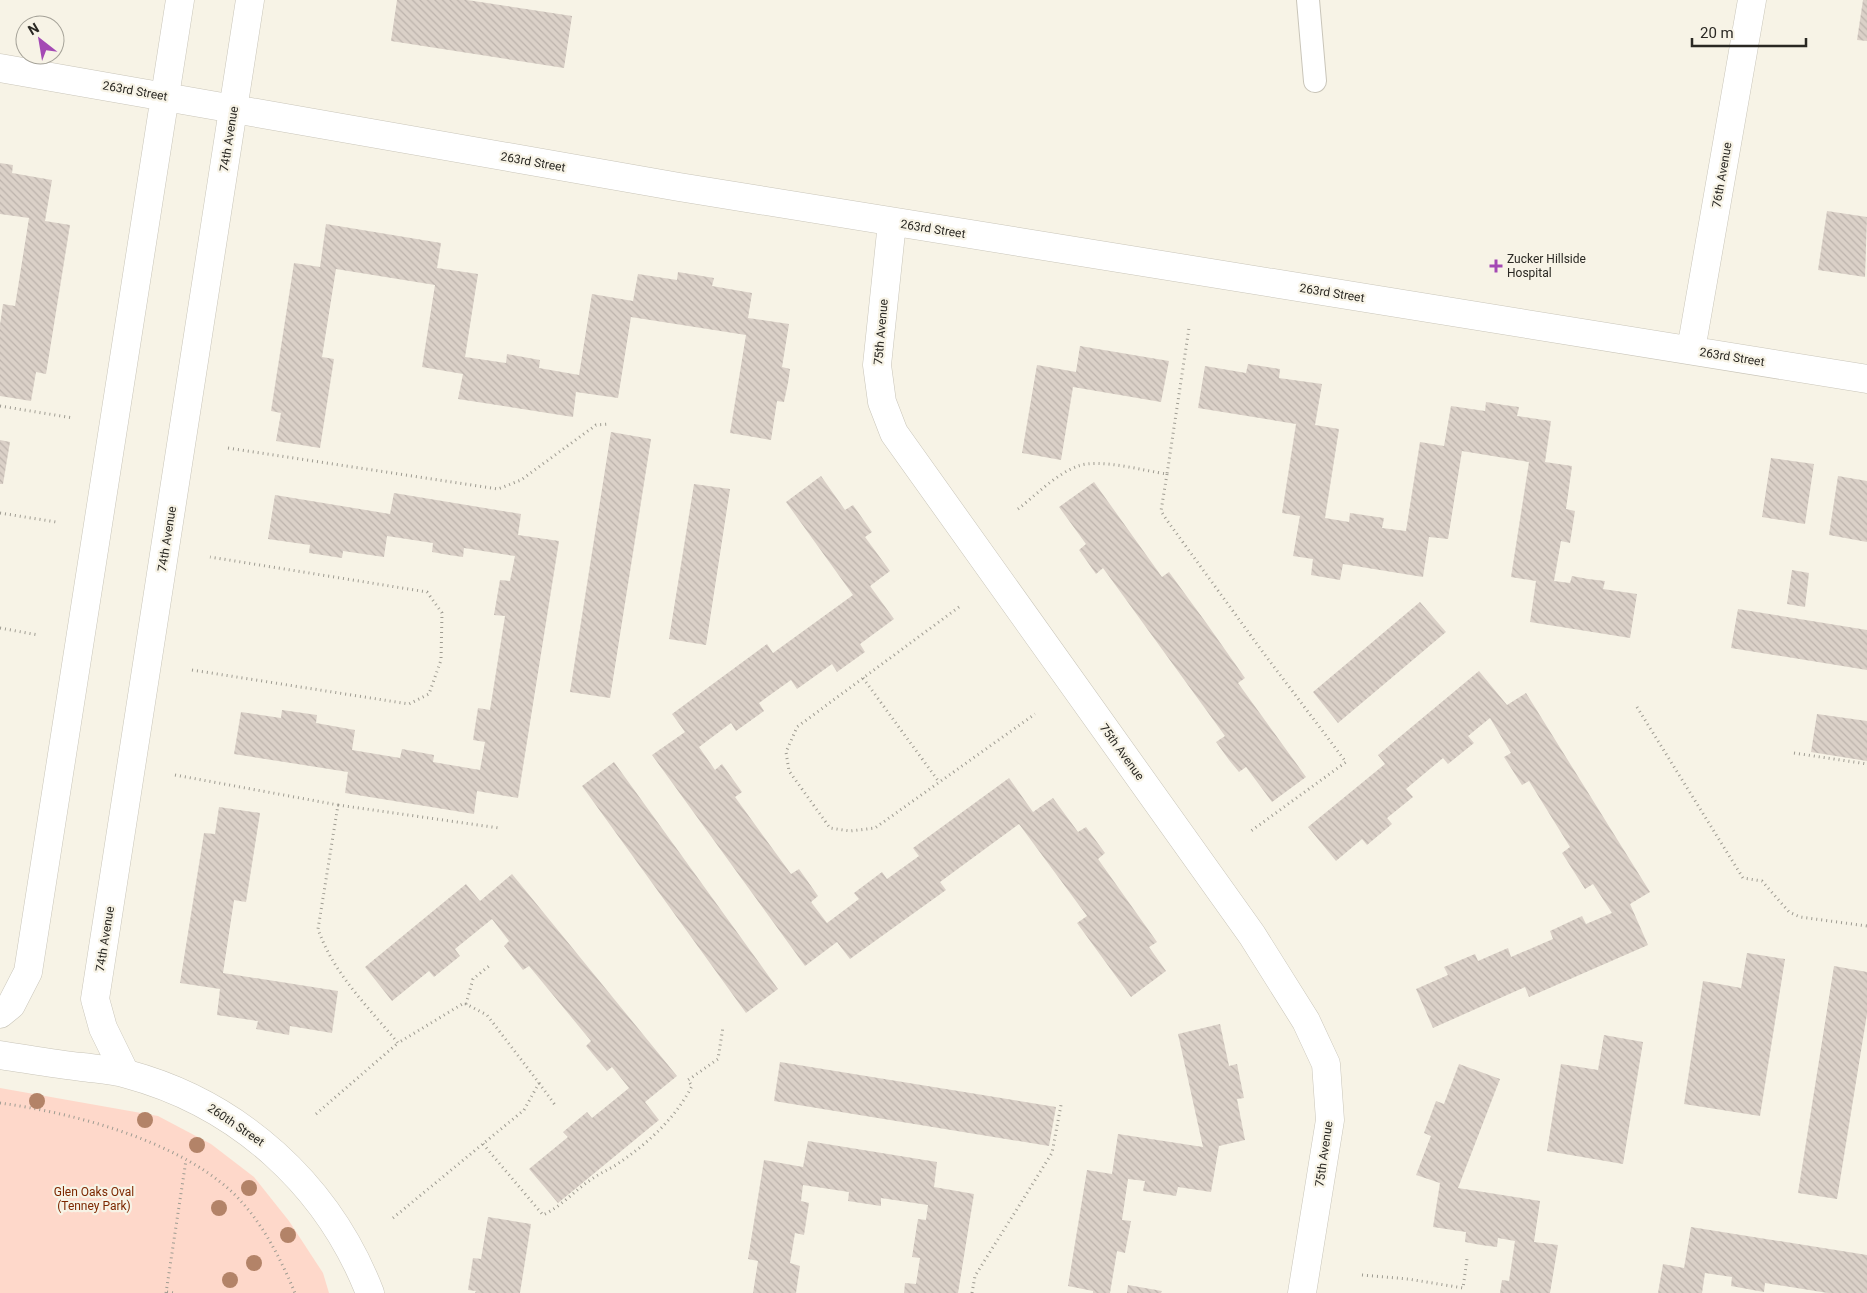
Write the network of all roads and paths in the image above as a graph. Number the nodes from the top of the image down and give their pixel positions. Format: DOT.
graph roads {
  1 [pos="180,0"];
  2 [pos="250,0"];
  3 [pos="1308,0"];
  4 [pos="1752,0"];
  5 [pos="0,68"];
  6 [pos="1316,81"];
  7 [pos="166,96"];
  8 [pos="234,109"];
  9 [pos="892,223"];
  10 [pos="1188,328"];
  11 [pos="1691,350"];
  12 [pos="1867,379"];
  13 [pos="0,406"];
  14 [pos="73,418"];
  15 [pos="609,424"];
  16 [pos="228,448"];
  17 [pos="1167,474"];
  18 [pos="1018,509"];
  19 [pos="0,513"];
  20 [pos="56,522"];
  21 [pos="210,557"];
  22 [pos="959,607"];
  23 [pos="0,628"];
  24 [pos="38,635"];
  25 [pos="192,670"];
  26 [pos="863,678"];
  27 [pos="1637,707"];
  28 [pos="1035,714"];
  29 [pos="1794,753"];
  30 [pos="1867,764"];
  31 [pos="175,776"];
  32 [pos="939,782"];
  33 [pos="338,805"];
  34 [pos="499,828"];
  35 [pos="1251,831"];
  36 [pos="1867,926"];
  37 [pos="489,966"];
  38 [pos="466,1004"];
  39 [pos="0,1014"];
  40 [pos="723,1027"];
  41 [pos="398,1043"];
  42 [pos="0,1055"];
  43 [pos="125,1073"];
  44 [pos="538,1083"];
  45 [pos="0,1103"];
  46 [pos="555,1105"];
  47 [pos="1060,1105"];
  48 [pos="316,1114"];
  49 [pos="483,1144"];
  50 [pos="186,1160"];
  51 [pos="393,1218"];
  52 [pos="1467,1259"];
  53 [pos="1362,1275"];
  54 [pos="167,1292"];
  55 [pos="174,1293"];
  56 [pos="294,1293"];
  57 [pos="370,1293"];
  58 [pos="972,1293"];
  59 [pos="1302,1293"];
  1 -- 7 [label="street"];
  2 -- 8 [label="street, 74th Avenue"];
  3 -- 6 [label="lane"];
  4 -- 11 [label="street, 76th Avenue"];
  5 -- 7 [label="street, 263rd Street"];
  7 -- 8 [label="street, 263rd Street"];
  7 -- 39 [label="street"];
  8 -- 9 [label="street, 263rd Street"];
  8 -- 43 [label="street, 74th Avenue"];
  9 -- 11 [label="street, 263rd Street"];
  9 -- 59 [label="street, 75th Avenue"];
  10 -- 17 [label="path"];
  11 -- 12 [label="street, 263rd Street"];
  13 -- 14 [label="path"];
  15 -- 16 [label="path"];
  17 -- 18 [label="path"];
  17 -- 35 [label="path"];
  19 -- 20 [label="path"];
  21 -- 25 [label="path"];
  22 -- 26 [label="path"];
  23 -- 24 [label="path"];
  26 -- 32 [label="path"];
  26 -- 32 [label="path"];
  27 -- 36 [label="path"];
  28 -- 32 [label="path"];
  29 -- 30 [label="path"];
  31 -- 33 [label="path"];
  33 -- 34 [label="path"];
  33 -- 41 [label="path"];
  37 -- 38 [label="path"];
  38 -- 41 [label="path"];
  38 -- 44 [label="path"];
  40 -- 49 [label="path"];
  41 -- 48 [label="path"];
  42 -- 43 [label="street, 260th Street"];
  43 -- 57 [label="street, 260th Street"];
  44 -- 46 [label="path"];
  44 -- 49 [label="path"];
  45 -- 50 [label="path"];
  47 -- 58 [label="path"];
  49 -- 51 [label="path"];
  50 -- 54 [label="path"];
  50 -- 56 [label="path"];
  52 -- 53 [label="path"];
  54 -- 55 [label="path"];
}
